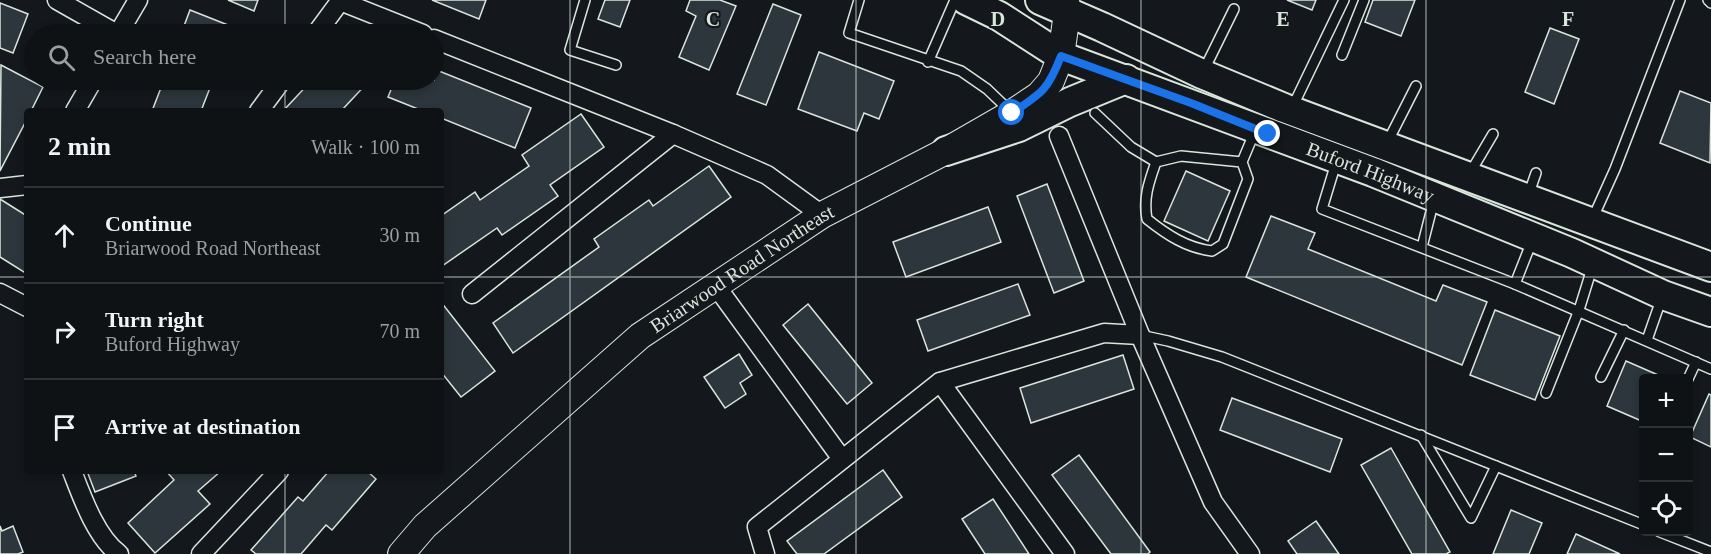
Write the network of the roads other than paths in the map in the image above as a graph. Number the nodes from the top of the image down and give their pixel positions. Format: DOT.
graph roads {
  1 [pos="57,0"];
  2 [pos="138,0"];
  3 [pos="585,0"];
  4 [pos="860,0"];
  5 [pos="955,0"];
  6 [pos="966,0"];
  7 [pos="1040,0"];
  8 [pos="1344,0"];
  9 [pos="1364,0"];
  10 [pos="1680,0"];
  11 [pos="341,1"];
  12 [pos="1067,6"];
  13 [pos="1234,9"];
  14 [pos="99,24"];
  15 [pos="123,24"];
  16 [pos="324,24"];
  17 [pos="398,24"];
  18 [pos="444,43"];
  19 [pos="1342,55"];
  20 [pos="1061,56"];
  21 [pos="928,62"];
  22 [pos="616,65"];
  23 [pos="1202,74"];
  24 [pos="1126,79"];
  25 [pos="1416,86"];
  26 [pos="87,90"];
  27 [pos="275,90"];
  28 [pos="77,108"];
  29 [pos="261,108"];
  30 [pos="1291,110"];
  31 [pos="1012,113"];
  32 [pos="1095,113"];
  33 [pos="1256,129"];
  34 [pos="673,134"];
  35 [pos="1493,134"];
  36 [pos="1059,136"];
  37 [pos="1386,146"];
  38 [pos="946,151"];
  39 [pos="1337,158"];
  40 [pos="1156,162"];
  41 [pos="1242,162"];
  42 [pos="1468,176"];
  43 [pos="24,185"];
  44 [pos="0,188"];
  45 [pos="1435,198"];
  46 [pos="822,215"];
  47 [pos="1591,222"];
  48 [pos="1533,238"];
  49 [pos="1422,247"];
  50 [pos="1594,262"];
  51 [pos="1711,267"];
  52 [pos="1515,284"];
  53 [pos="716,286"];
  54 [pos="0,293"];
  55 [pos="472,294"];
  56 [pos="1663,295"];
  57 [pos="24,305"];
  58 [pos="1579,310"];
  59 [pos="1711,312"];
  60 [pos="1624,330"];
  61 [pos="1140,335"];
  62 [pos="1647,340"];
  63 [pos="1696,362"];
  64 [pos="1711,369"];
  65 [pos="1691,374"];
  66 [pos="1601,377"];
  67 [pos="940,382"];
  68 [pos="1546,393"];
  69 [pos="1421,435"];
  70 [pos="842,459"];
  71 [pos="1496,466"];
  72 [pos="73,474"];
  73 [pos="276,474"];
  74 [pos="1639,523"];
  75 [pos="1672,536"];
  76 [pos="1711,552"];
  77 [pos="119,554"];
  78 [pos="201,554"];
  79 [pos="400,554"];
  80 [pos="765,554"];
  81 [pos="1065,554"];
  82 [pos="1250,554"];
  1 -- 14 [label="street"];
  2 -- 15 [label="street"];
  3 -- 22 [label="lane"];
  4 -- 21 [label="lane"];
  5 -- 21 [label="lane"];
  6 -- 20 [label="main road, Buford Highway"];
  7 -- 12 [label="main road, Buford Highway"];
  8 -- 30 [label="lane"];
  9 -- 19 [label="lane"];
  10 -- 47 [label="lane"];
  11 -- 16 [label="street"];
  11 -- 17 [label="street"];
  12 -- 20 [label="street, Briarwood Road Northeast"];
  12 -- 23 [label="main road, Buford Highway"];
  13 -- 23 [label="lane"];
  18 -- 34 [label="street"];
  20 -- 24 [label="main road, Buford Highway"];
  20 -- 31 [label="street, Briarwood Road Northeast"];
  21 -- 31 [label="lane"];
  23 -- 30 [label="main road, Buford Highway"];
  24 -- 33 [label="main road, Buford Highway"];
  24 -- 38 [label="main road"];
  25 -- 37 [label="lane"];
  26 -- 28 [label="street"];
  27 -- 29 [label="street"];
  30 -- 37 [label="main road, Buford Highway"];
  31 -- 38 [label="street, Briarwood Road Northeast"];
  32 -- 40 [label="lane"];
  33 -- 39 [label="main road, Buford Highway"];
  33 -- 41 [label="lane"];
  34 -- 46 [label="street"];
  34 -- 55 [label="street"];
  35 -- 42 [label="lane"];
  36 -- 61 [label="street"];
  37 -- 42 [label="main road, Buford Highway"];
  38 -- 46 [label="street, Briarwood Road Northeast"];
  39 -- 45 [label="main road, Buford Highway"];
  39 -- 49 [label="lane"];
  40 -- 41 [label="lane"];
  40 -- 41 [label="lane"];
  42 -- 47 [label="main road, Buford Highway"];
  43 -- 44 [label="street"];
  45 -- 48 [label="main road, Buford Highway"];
  45 -- 49 [label="lane"];
  46 -- 53 [label="street, Briarwood Road Northeast"];
  47 -- 51 [label="main road, Buford Highway"];
  48 -- 50 [label="main road, Buford Highway"];
  48 -- 52 [label="lane"];
  49 -- 52 [label="lane"];
  50 -- 56 [label="main road, Buford Highway"];
  50 -- 58 [label="lane"];
  52 -- 58 [label="lane"];
  53 -- 70 [label="street"];
  53 -- 79 [label="street, Briarwood Road Northeast"];
  54 -- 57 [label="street"];
  56 -- 59 [label="main road, Buford Highway"];
  56 -- 62 [label="lane"];
  58 -- 60 [label="lane"];
  58 -- 68 [label="lane"];
  60 -- 62 [label="lane"];
  60 -- 66 [label="lane"];
  61 -- 67 [label="street"];
  61 -- 69 [label="lane"];
  61 -- 82 [label="street"];
  62 -- 63 [label="lane"];
  63 -- 64 [label="lane"];
  63 -- 65 [label="lane"];
  67 -- 70 [label="street"];
  67 -- 81 [label="street"];
  69 -- 71 [label="lane"];
  69 -- 71 [label="lane"];
  70 -- 80 [label="street"];
  71 -- 74 [label="lane"];
  72 -- 77 [label="street"];
  73 -- 78 [label="street"];
  75 -- 76 [label="lane"];
}
